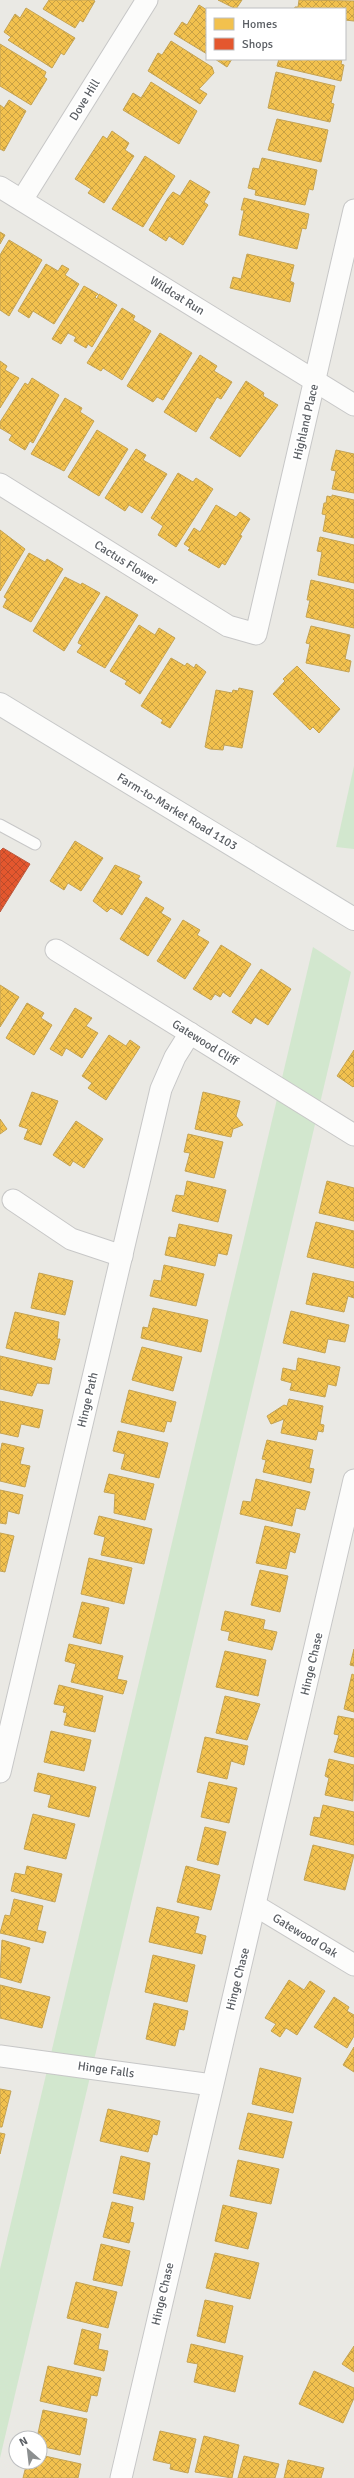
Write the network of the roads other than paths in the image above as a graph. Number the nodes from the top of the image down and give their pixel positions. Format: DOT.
graph roads {
  1 [pos="147,0"];
  2 [pos="0,187"];
  3 [pos="22,200"];
  4 [pos="354,210"];
  5 [pos="316,381"];
  6 [pos="354,405"];
  7 [pos="0,484"];
  8 [pos="256,634"];
  9 [pos="0,704"];
  10 [pos="0,825"];
  11 [pos="35,844"];
  12 [pos="354,919"];
  13 [pos="56,950"];
  14 [pos="190,1033"];
  15 [pos="354,1135"];
  16 [pos="13,1200"];
  17 [pos="122,1256"];
  18 [pos="354,1480"];
  19 [pos="0,1772"];
  20 [pos="256,1906"];
  21 [pos="354,1965"];
  22 [pos="0,2056"];
  23 [pos="212,2085"];
  24 [pos="121,2478"];
  1 -- 3 [label="street, Dove Hill"];
  2 -- 3 [label="street, Wildcat Run"];
  3 -- 5 [label="street, Wildcat Run"];
  4 -- 5 [label="street, Highland Place"];
  5 -- 6 [label="street, Wildcat Run"];
  5 -- 8 [label="street, Highland Place"];
  7 -- 8 [label="street, Cactus Flower"];
  9 -- 12 [label="main road, Farm-to-Market Road 1103"];
  10 -- 11 [label="lane"];
  13 -- 14 [label="street, Gatewood Cliff"];
  14 -- 15 [label="street, Gatewood Cliff"];
  14 -- 17 [label="street, Hinge Path"];
  16 -- 17 [label="street"];
  17 -- 19 [label="street, Hinge Path"];
  18 -- 20 [label="street, Hinge Chase"];
  20 -- 21 [label="street, Gatewood Oak"];
  20 -- 23 [label="street, Hinge Chase"];
  22 -- 23 [label="street, Hinge Falls"];
  23 -- 24 [label="street, Hinge Chase"];
}
